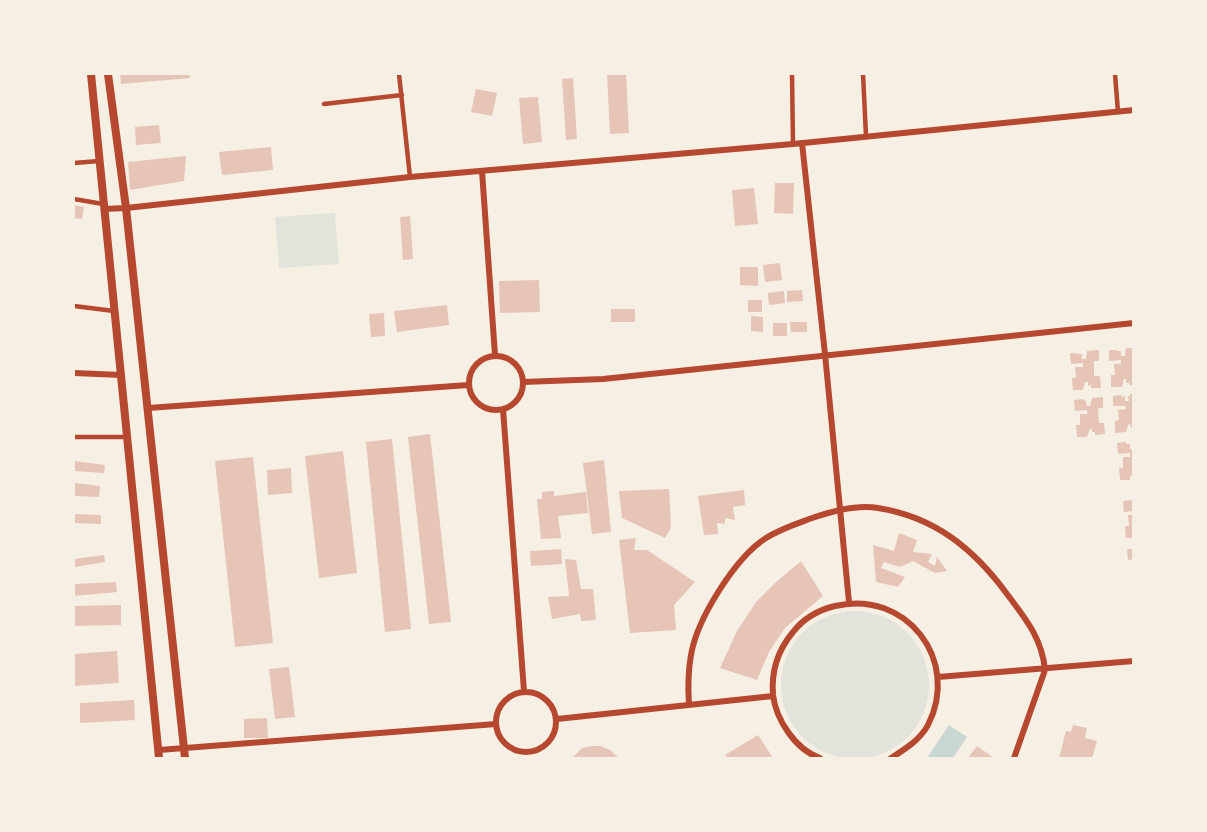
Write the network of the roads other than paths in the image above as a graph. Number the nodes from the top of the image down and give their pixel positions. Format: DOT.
graph roads {
  1 [pos="91,74"];
  2 [pos="108,74"];
  3 [pos="399,74"];
  4 [pos="792,74"];
  5 [pos="863,74"];
  6 [pos="1115,74"];
  7 [pos="402,95"];
  8 [pos="324,104"];
  9 [pos="1134,110"];
  10 [pos="1118,111"];
  11 [pos="866,136"];
  12 [pos="802,143"];
  13 [pos="793,144"];
  14 [pos="99,161"];
  15 [pos="74,163"];
  16 [pos="482,171"];
  17 [pos="410,177"];
  18 [pos="74,199"];
  19 [pos="104,206"];
  20 [pos="126,208"];
  21 [pos="74,306"];
  22 [pos="114,311"];
  23 [pos="1134,323"];
  24 [pos="825,354"];
  25 [pos="495,355"];
  26 [pos="74,373"];
  27 [pos="121,375"];
  28 [pos="524,382"];
  29 [pos="468,385"];
  30 [pos="148,408"];
  31 [pos="503,409"];
  32 [pos="74,437"];
  33 [pos="127,437"];
  34 [pos="841,511"];
  35 [pos="849,602"];
  36 [pos="1134,660"];
  37 [pos="1044,668"];
  38 [pos="938,677"];
  39 [pos="524,691"];
  40 [pos="773,696"];
  41 [pos="689,705"];
  42 [pos="557,719"];
  43 [pos="496,724"];
  44 [pos="185,748"];
  45 [pos="538,750"];
  46 [pos="159,754"];
  47 [pos="186,759"];
  48 [pos="539,759"];
  49 [pos="820,759"];
  50 [pos="891,759"];
  51 [pos="1014,759"];
  1 -- 14 [label="highway"];
  2 -- 20 [label="highway"];
  3 -- 7 [label="street"];
  4 -- 13 [label="street"];
  5 -- 11 [label="street"];
  6 -- 10 [label="street"];
  7 -- 8 [label="street"];
  7 -- 17 [label="street"];
  9 -- 10 [label="street"];
  10 -- 11 [label="street"];
  11 -- 12 [label="street"];
  12 -- 13 [label="street"];
  12 -- 24 [label="street"];
  13 -- 16 [label="street"];
  14 -- 15 [label="street"];
  14 -- 19 [label="highway"];
  16 -- 17 [label="street"];
  16 -- 25 [label="street"];
  17 -- 20 [label="street"];
  18 -- 19 [label="street"];
  19 -- 20 [label="street"];
  19 -- 22 [label="highway"];
  20 -- 30 [label="highway"];
  21 -- 22 [label="street"];
  22 -- 27 [label="highway"];
  23 -- 24 [label="street"];
  24 -- 28 [label="street"];
  24 -- 34 [label="street"];
  25 -- 28 [label="street"];
  25 -- 29 [label="street"];
  26 -- 27 [label="street"];
  27 -- 33 [label="highway"];
  28 -- 31 [label="street"];
  29 -- 30 [label="street"];
  29 -- 31 [label="street"];
  30 -- 44 [label="highway"];
  31 -- 39 [label="street"];
  32 -- 33 [label="street"];
  33 -- 46 [label="highway"];
  34 -- 35 [label="street"];
  34 -- 37 [label="street"];
  34 -- 41 [label="street"];
  35 -- 38 [label="street"];
  35 -- 40 [label="street"];
  36 -- 37 [label="street"];
  37 -- 38 [label="street"];
  37 -- 51 [label="street"];
  38 -- 50 [label="street"];
  39 -- 42 [label="street"];
  39 -- 43 [label="street"];
  40 -- 41 [label="street"];
  40 -- 49 [label="street"];
  41 -- 42 [label="street"];
  42 -- 45 [label="street"];
  43 -- 44 [label="street"];
  43 -- 45 [label="street"];
  44 -- 46 [label="street"];
  44 -- 47 [label="highway"];
  45 -- 48 [label="street"];
}
